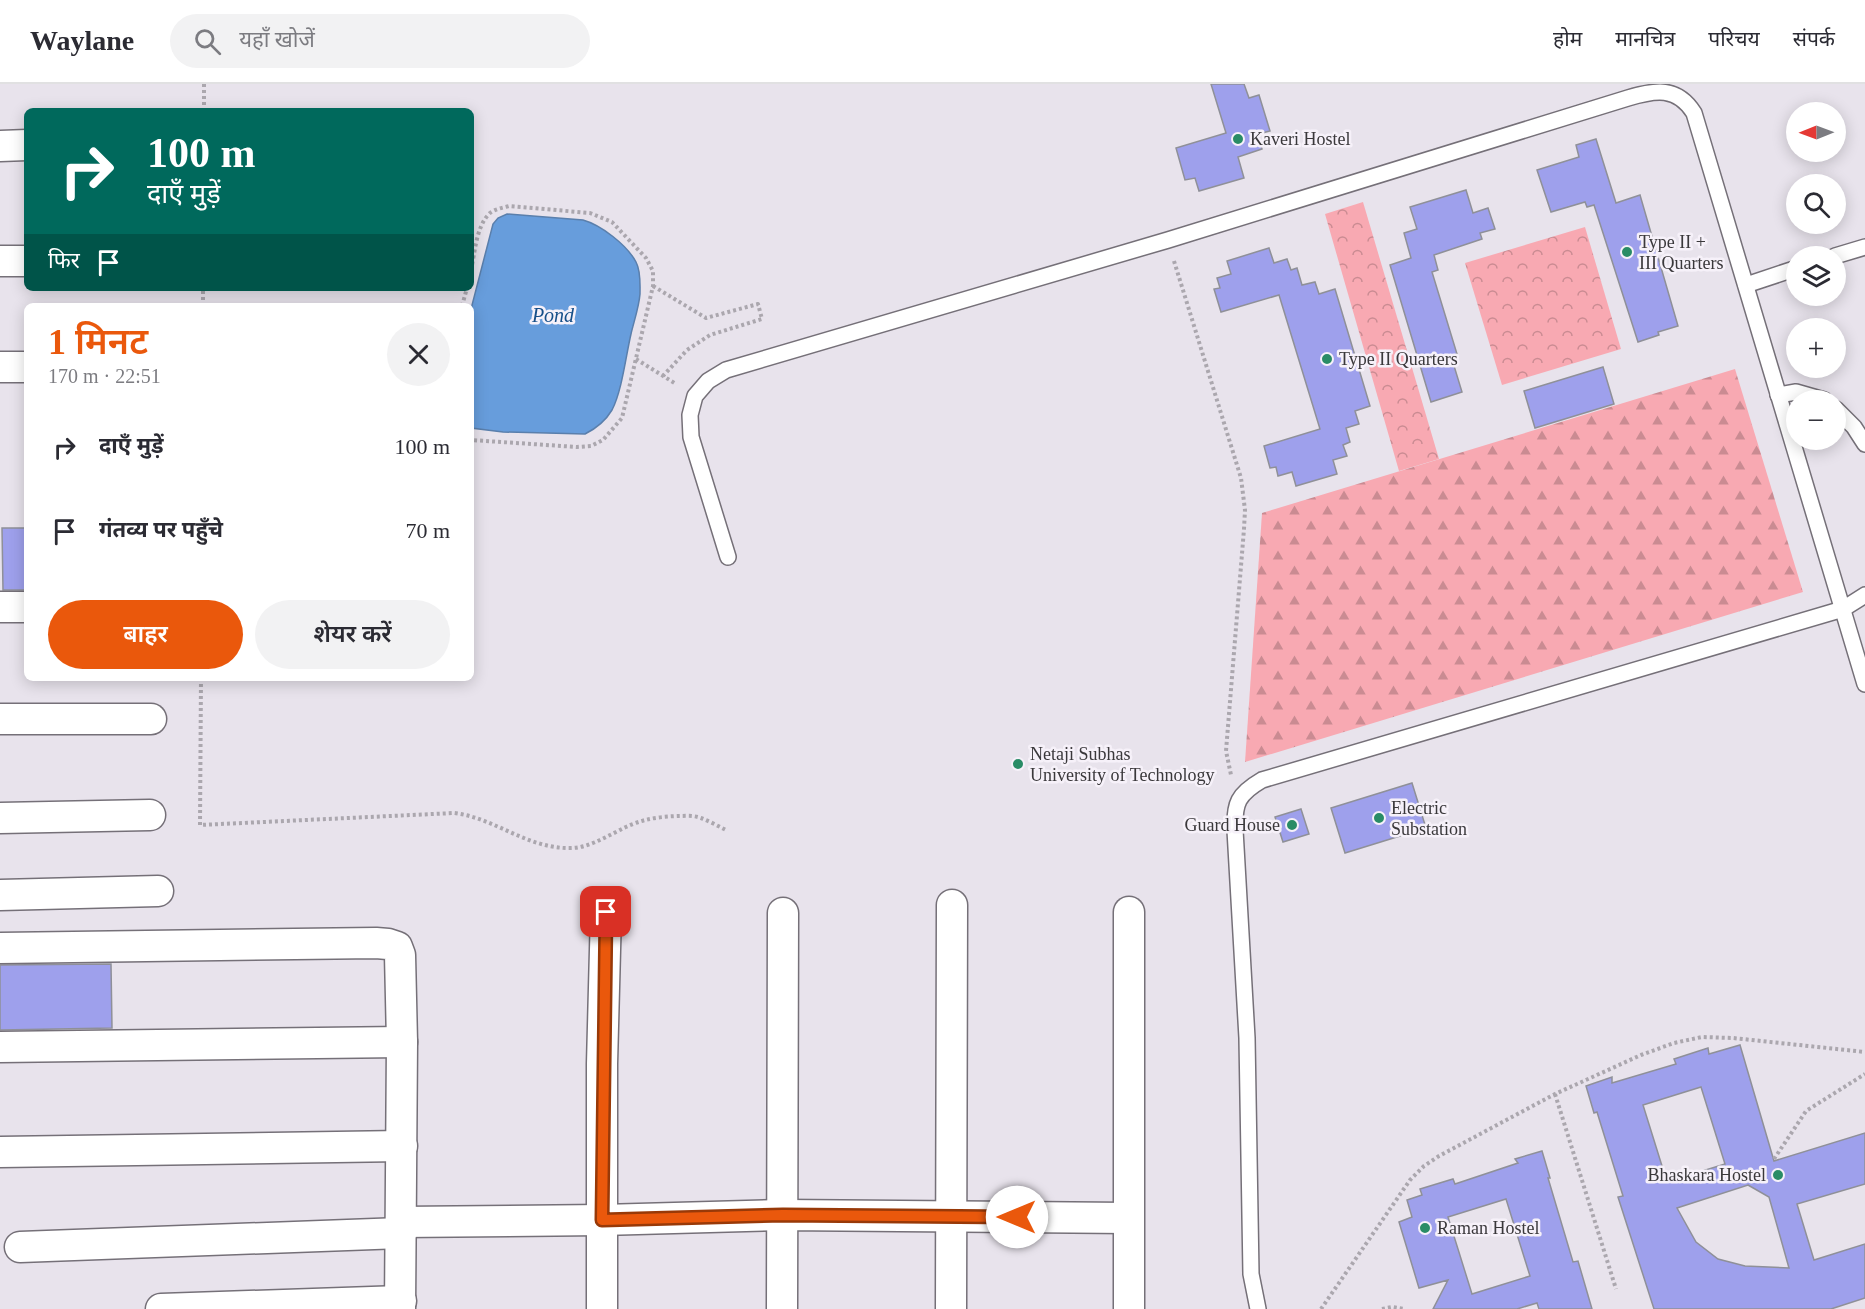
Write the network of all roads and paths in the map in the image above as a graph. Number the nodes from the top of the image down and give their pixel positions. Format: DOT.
graph roads {
  1 [pos="204,84"];
  2 [pos="204,108"];
  3 [pos="24,145"];
  4 [pos="0,146"];
  5 [pos="1168,240"];
  6 [pos="1865,247"];
  7 [pos="1846,253"];
  8 [pos="474,258"];
  9 [pos="0,261"];
  10 [pos="24,261"];
  11 [pos="1786,272"];
  12 [pos="1746,285"];
  13 [pos="652,286"];
  14 [pos="636,360"];
  15 [pos="0,367"];
  16 [pos="24,367"];
  17 [pos="1786,394"];
  18 [pos="1778,395"];
  19 [pos="1846,419"];
  20 [pos="474,440"];
  21 [pos="1865,444"];
  22 [pos="728,557"];
  23 [pos="1865,596"];
  24 [pos="0,607"];
  25 [pos="24,607"];
  26 [pos="1843,609"];
  27 [pos="201,681"];
  28 [pos="1865,684"];
  29 [pos="0,719"];
  30 [pos="151,719"];
  31 [pos="1239,799"];
  32 [pos="150,815"];
  33 [pos="0,818"];
  34 [pos="726,830"];
  35 [pos="158,891"];
  36 [pos="0,895"];
  37 [pos="952,905"];
  38 [pos="606,912"];
  39 [pos="1129,912"];
  40 [pos="783,913"];
  41 [pos="0,948"];
  42 [pos="402,1042"];
  43 [pos="0,1047"];
  44 [pos="1865,1052"];
  45 [pos="1865,1074"];
  46 [pos="1555,1095"];
  47 [pos="402,1146"];
  48 [pos="0,1152"];
  49 [pos="1774,1159"];
  50 [pos="783,1215"];
  51 [pos="951,1217"];
  52 [pos="1128,1218"];
  53 [pos="602,1220"];
  54 [pos="401,1227"];
  55 [pos="20,1247"];
  56 [pos="1616,1289"];
  57 [pos="400,1305"];
  58 [pos="161,1309"];
  59 [pos="602,1309"];
  60 [pos="782,1309"];
  61 [pos="951,1309"];
  62 [pos="1129,1309"];
  63 [pos="1258,1309"];
  64 [pos="1321,1309"];
  65 [pos="1382,1309"];
  66 [pos="1404,1309"];
  1 -- 2 [label="path"];
  3 -- 4 [label="street"];
  5 -- 12 [label="lane"];
  5 -- 22 [label="lane"];
  5 -- 31 [label="path"];
  6 -- 7 [label="lane"];
  8 -- 13 [label="path"];
  9 -- 10 [label="street"];
  11 -- 12 [label="lane"];
  12 -- 18 [label="lane"];
  13 -- 14 [label="path"];
  13 -- 14 [label="path"];
  14 -- 20 [label="path"];
  15 -- 16 [label="street"];
  17 -- 18 [label="lane"];
  18 -- 26 [label="lane"];
  19 -- 21 [label="lane"];
  23 -- 26 [label="lane"];
  24 -- 25 [label="street"];
  26 -- 28 [label="lane"];
  26 -- 31 [label="lane"];
  27 -- 34 [label="path"];
  29 -- 30 [label="street"];
  31 -- 63 [label="lane"];
  32 -- 33 [label="street"];
  35 -- 36 [label="street"];
  37 -- 51 [label="street"];
  38 -- 53 [label="street"];
  39 -- 52 [label="street"];
  40 -- 50 [label="street"];
  41 -- 42 [label="street"];
  42 -- 43 [label="street"];
  42 -- 47 [label="street"];
  44 -- 46 [label="path"];
  45 -- 49 [label="path"];
  46 -- 56 [label="path"];
  46 -- 64 [label="path"];
  47 -- 48 [label="street"];
  47 -- 54 [label="street"];
  50 -- 51 [label="street"];
  50 -- 53 [label="street"];
  50 -- 60 [label="street"];
  51 -- 52 [label="street"];
  51 -- 61 [label="street"];
  52 -- 62 [label="street"];
  53 -- 54 [label="street"];
  53 -- 59 [label="street"];
  54 -- 55 [label="street"];
  54 -- 57 [label="street"];
  57 -- 58 [label="street"];
  65 -- 66 [label="path"];
}
